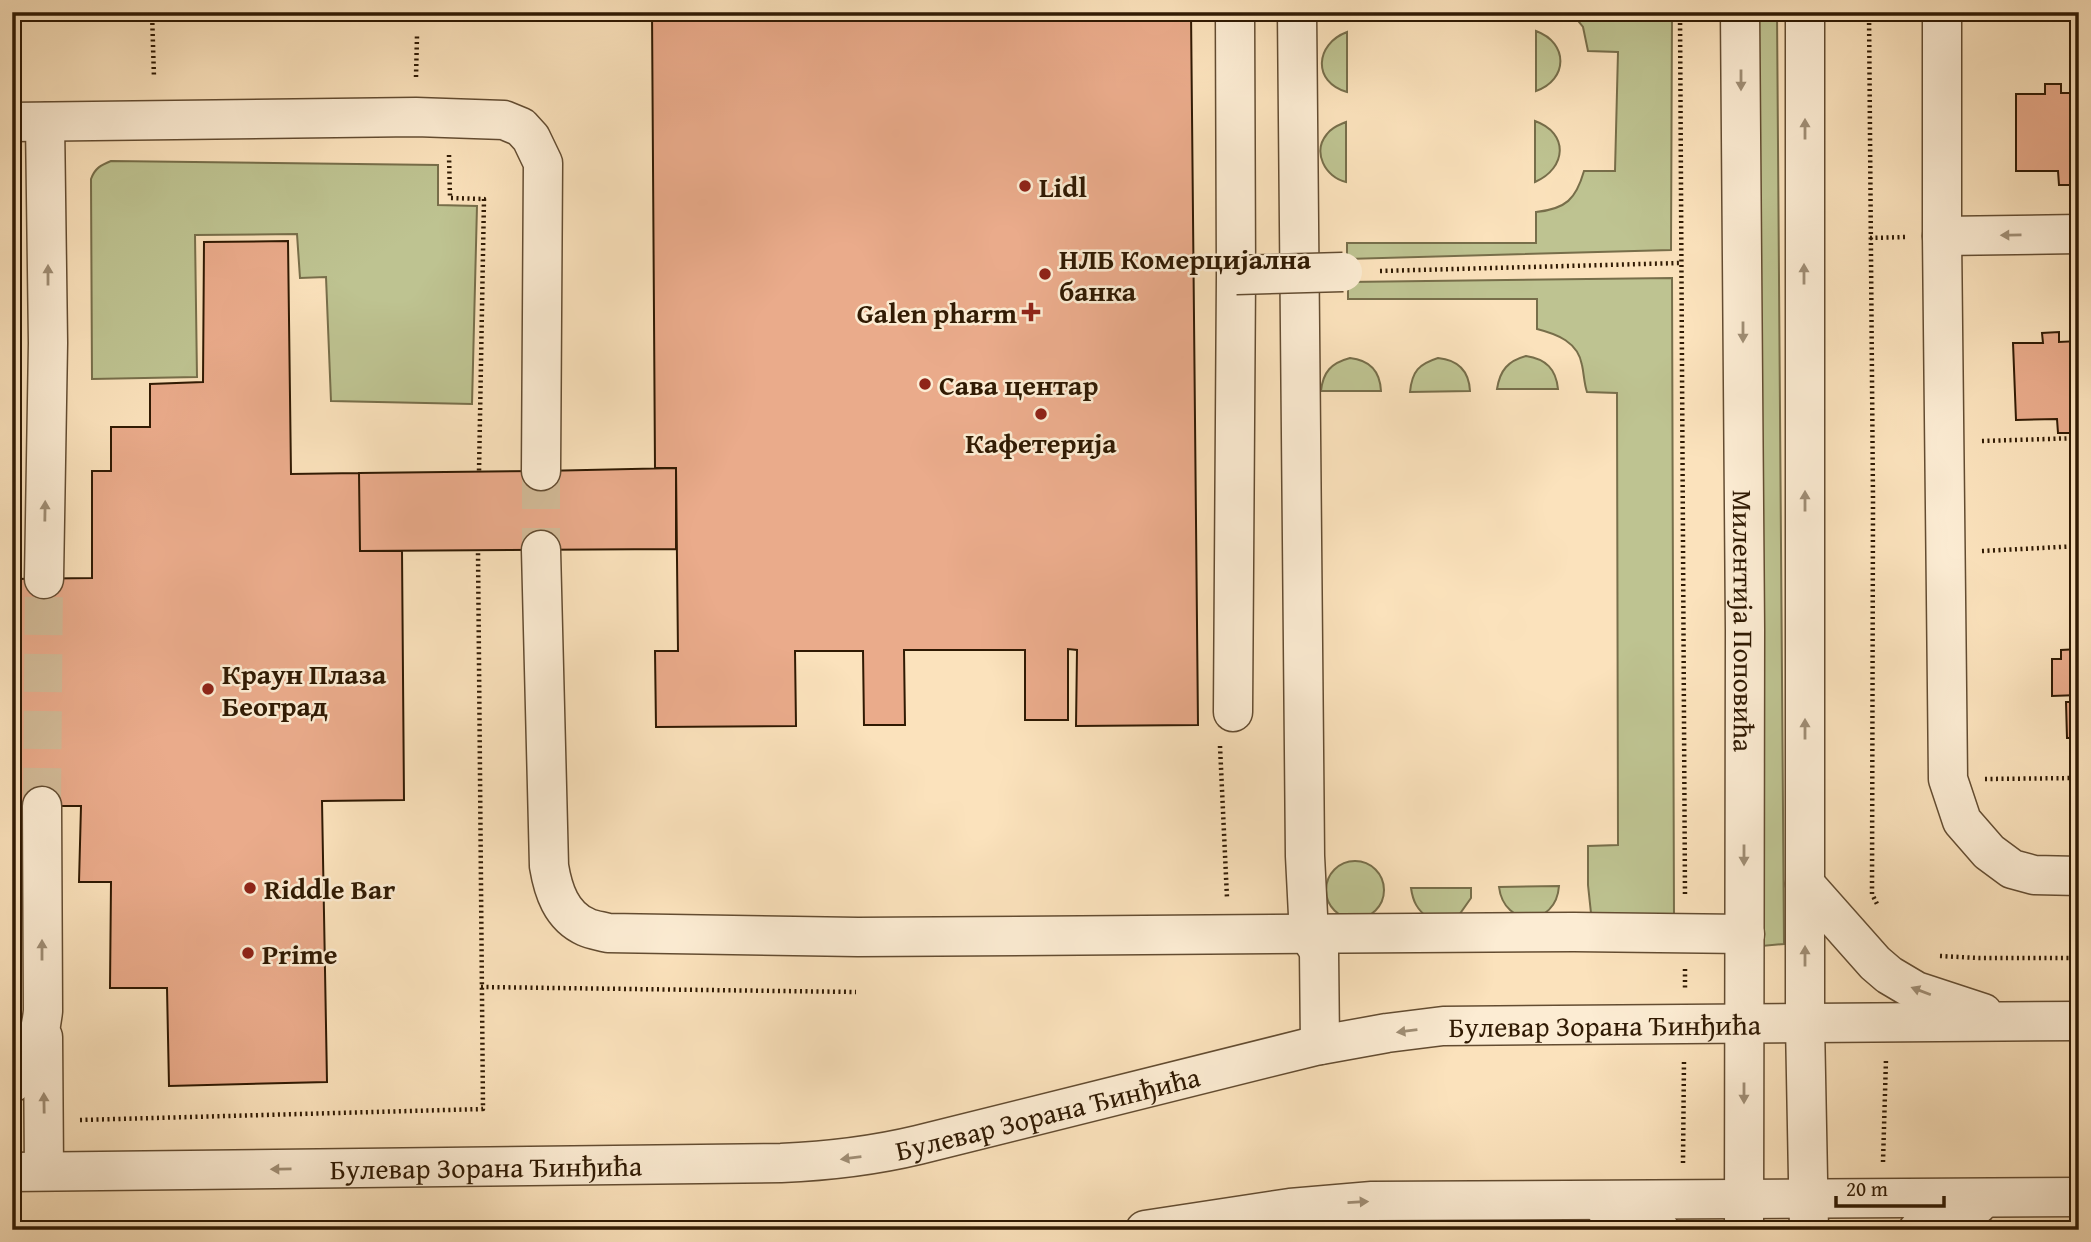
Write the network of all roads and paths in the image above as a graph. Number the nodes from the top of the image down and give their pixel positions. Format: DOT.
graph roads {
  1 [pos="152,12"];
  2 [pos="1235,12"];
  3 [pos="1297,12"];
  4 [pos="1680,12"];
  5 [pos="1740,12"];
  6 [pos="1805,12"];
  7 [pos="1869,12"];
  8 [pos="1942,12"];
  9 [pos="417,36"];
  10 [pos="416,77"];
  11 [pos="154,78"];
  12 [pos="29,122"];
  13 [pos="449,154"];
  14 [pos="2079,234"];
  15 [pos="1942,236"];
  16 [pos="1680,263"];
  17 [pos="1360,272"];
  18 [pos="1236,275"];
  19 [pos="2079,438"];
  20 [pos="2010,441"];
  21 [pos="541,471"];
  22 [pos="479,472"];
  23 [pos="2079,546"];
  24 [pos="2022,548"];
  25 [pos="541,550"];
  26 [pos="478,551"];
  27 [pos="44,579"];
  28 [pos="1226,726"];
  29 [pos="2079,778"];
  30 [pos="1948,779"];
  31 [pos="42,806"];
  32 [pos="2079,876"];
  33 [pos="1805,884"];
  34 [pos="1882,916"];
  35 [pos="1228,934"];
  36 [pos="1309,934"];
  37 [pos="1685,934"];
  38 [pos="1745,934"];
  39 [pos="1931,956"];
  40 [pos="2079,958"];
  41 [pos="481,987"];
  42 [pos="856,992"];
  43 [pos="43,1011"];
  44 [pos="2079,1021"];
  45 [pos="2008,1022"];
  46 [pos="1684,1024"];
  47 [pos="1744,1024"];
  48 [pos="1805,1024"];
  49 [pos="1888,1024"];
  50 [pos="1310,1048"];
  51 [pos="12,1083"];
  52 [pos="73,1120"];
  53 [pos="28,1171"];
  54 [pos="1997,1197"];
  55 [pos="2079,1197"];
  56 [pos="1882,1198"];
  57 [pos="1683,1199"];
  58 [pos="1553,1200"];
  59 [pos="1744,1214"];
  60 [pos="1808,1214"];
  61 [pos="1145,1230"];
  62 [pos="1660,1230"];
  63 [pos="1918,1230"];
  1 -- 11 [label="path"];
  2 -- 18 [label="street"];
  3 -- 36 [label="street"];
  4 -- 16 [label="path"];
  5 -- 38 [label="street, Милентија Поповића, one-way"];
  33 -- 6 [label="street, one-way"];
  7 -- 34 [label="path"];
  8 -- 15 [label="street"];
  9 -- 10 [label="path"];
  12 -- 21 [label="street"];
  27 -- 12 [label="street, one-way"];
  13 -- 22 [label="path"];
  14 -- 15 [label="street, one-way"];
  15 -- 30 [label="street"];
  16 -- 17 [label="path"];
  16 -- 37 [label="path"];
  17 -- 18 [label="street, bridge"];
  18 -- 28 [label="street"];
  19 -- 20 [label="path"];
  23 -- 24 [label="path"];
  25 -- 35 [label="street"];
  26 -- 41 [label="path"];
  28 -- 35 [label="path"];
  29 -- 30 [label="path"];
  30 -- 32 [label="street"];
  43 -- 31 [label="street, one-way"];
  45 -- 33 [label="street, one-way"];
  48 -- 33 [label="street, one-way"];
  35 -- 36 [label="street"];
  36 -- 37 [label="street"];
  36 -- 50 [label="street"];
  37 -- 38 [label="street"];
  37 -- 46 [label="path"];
  38 -- 47 [label="street, Милентија Поповића"];
  39 -- 40 [label="path"];
  41 -- 42 [label="path"];
  41 -- 52 [label="path"];
  43 -- 51 [label="street"];
  53 -- 43 [label="street, one-way"];
  44 -- 45 [label="street, Булевар Зорана Ђинђића"];
  45 -- 49 [label="street, Булевар Зорана Ђинђића"];
  46 -- 47 [label="street, Булевар Зорана Ђинђића"];
  46 -- 50 [label="street, Булевар Зорана Ђинђића, one-way"];
  46 -- 57 [label="path"];
  47 -- 48 [label="street, Булевар Зорана Ђинђића"];
  47 -- 59 [label="street, Милентија Поповића, one-way"];
  48 -- 49 [label="street, Булевар Зорана Ђинђића"];
  48 -- 60 [label="street"];
  49 -- 56 [label="path"];
  50 -- 53 [label="street, Булевар Зорана Ђинђића, one-way"];
  54 -- 55 [label="street"];
  54 -- 56 [label="street"];
  54 -- 63 [label="street"];
  56 -- 60 [label="street"];
  57 -- 58 [label="street"];
  57 -- 59 [label="street"];
  61 -- 58 [label="street, one-way"];
  58 -- 62 [label="street"];
  59 -- 60 [label="street"];
}
